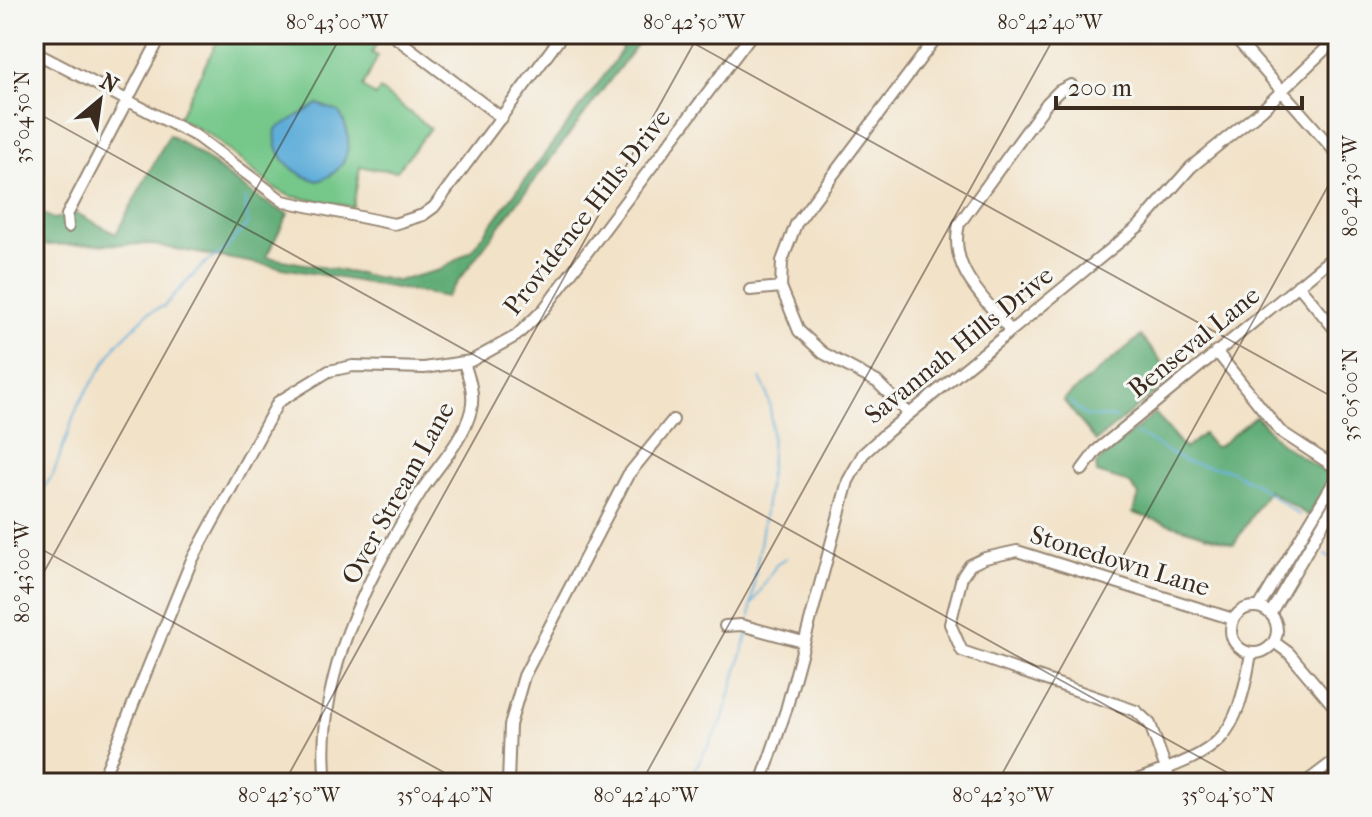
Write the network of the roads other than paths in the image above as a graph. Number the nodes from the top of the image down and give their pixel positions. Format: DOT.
graph roads {
  1 [pos="162,34"];
  2 [pos="391,34"];
  3 [pos="563,34"];
  4 [pos="752,34"];
  5 [pos="939,34"];
  6 [pos="1232,34"];
  7 [pos="1338,37"];
  8 [pos="34,52"];
  9 [pos="1071,85"];
  10 [pos="1281,92"];
  11 [pos="126,101"];
  12 [pos="502,118"];
  13 [pos="1338,155"];
  14 [pos="68,227"];
  15 [pos="1338,253"];
  16 [pos="1298,285"];
  17 [pos="781,287"];
  18 [pos="750,290"];
  19 [pos="1010,330"];
  20 [pos="1338,333"];
  21 [pos="1216,351"];
  22 [pos="464,363"];
  23 [pos="909,414"];
  24 [pos="673,420"];
  25 [pos="1338,469"];
  26 [pos="1082,470"];
  27 [pos="1338,475"];
  28 [pos="1338,498"];
  29 [pos="1259,607"];
  30 [pos="1270,614"];
  31 [pos="1233,619"];
  32 [pos="725,626"];
  33 [pos="803,642"];
  34 [pos="1274,642"];
  35 [pos="1251,653"];
  36 [pos="1338,711"];
  37 [pos="1338,758"];
  38 [pos="1166,769"];
  39 [pos="101,783"];
  40 [pos="326,783"];
  41 [pos="508,783"];
  42 [pos="761,783"];
  43 [pos="1129,783"];
  44 [pos="1171,783"];
  45 [pos="1305,783"];
  1 -- 11 [label="street"];
  2 -- 12 [label="street"];
  3 -- 12 [label="street"];
  4 -- 22 [label="street, Providence Hills Drive"];
  5 -- 17 [label="street"];
  6 -- 10 [label="street"];
  7 -- 10 [label="street, Savannah Hills Drive"];
  8 -- 11 [label="street"];
  9 -- 19 [label="street"];
  10 -- 13 [label="street"];
  10 -- 19 [label="street, Savannah Hills Drive"];
  11 -- 12 [label="street"];
  11 -- 14 [label="street"];
  15 -- 16 [label="street, Benseval Lane"];
  16 -- 20 [label="street"];
  16 -- 21 [label="street, Benseval Lane"];
  17 -- 18 [label="street"];
  17 -- 23 [label="street"];
  19 -- 23 [label="street, Savannah Hills Drive"];
  21 -- 25 [label="street"];
  21 -- 26 [label="street, Benseval Lane"];
  22 -- 39 [label="street, Providence Hills Drive"];
  22 -- 40 [label="street, Over Stream Lane"];
  23 -- 33 [label="street, Savannah Hills Drive"];
  24 -- 41 [label="street"];
  27 -- 29 [label="street"];
  28 -- 30 [label="street"];
  29 -- 30 [label="street"];
  29 -- 31 [label="street"];
  30 -- 34 [label="street"];
  31 -- 35 [label="street"];
  31 -- 38 [label="street, Stonedown Lane"];
  32 -- 33 [label="street"];
  33 -- 42 [label="street, Savannah Hills Drive"];
  34 -- 35 [label="street"];
  34 -- 36 [label="street"];
  35 -- 38 [label="street"];
  37 -- 45 [label="street"];
  38 -- 43 [label="street"];
  38 -- 44 [label="street, Stonedown Lane"];
}
